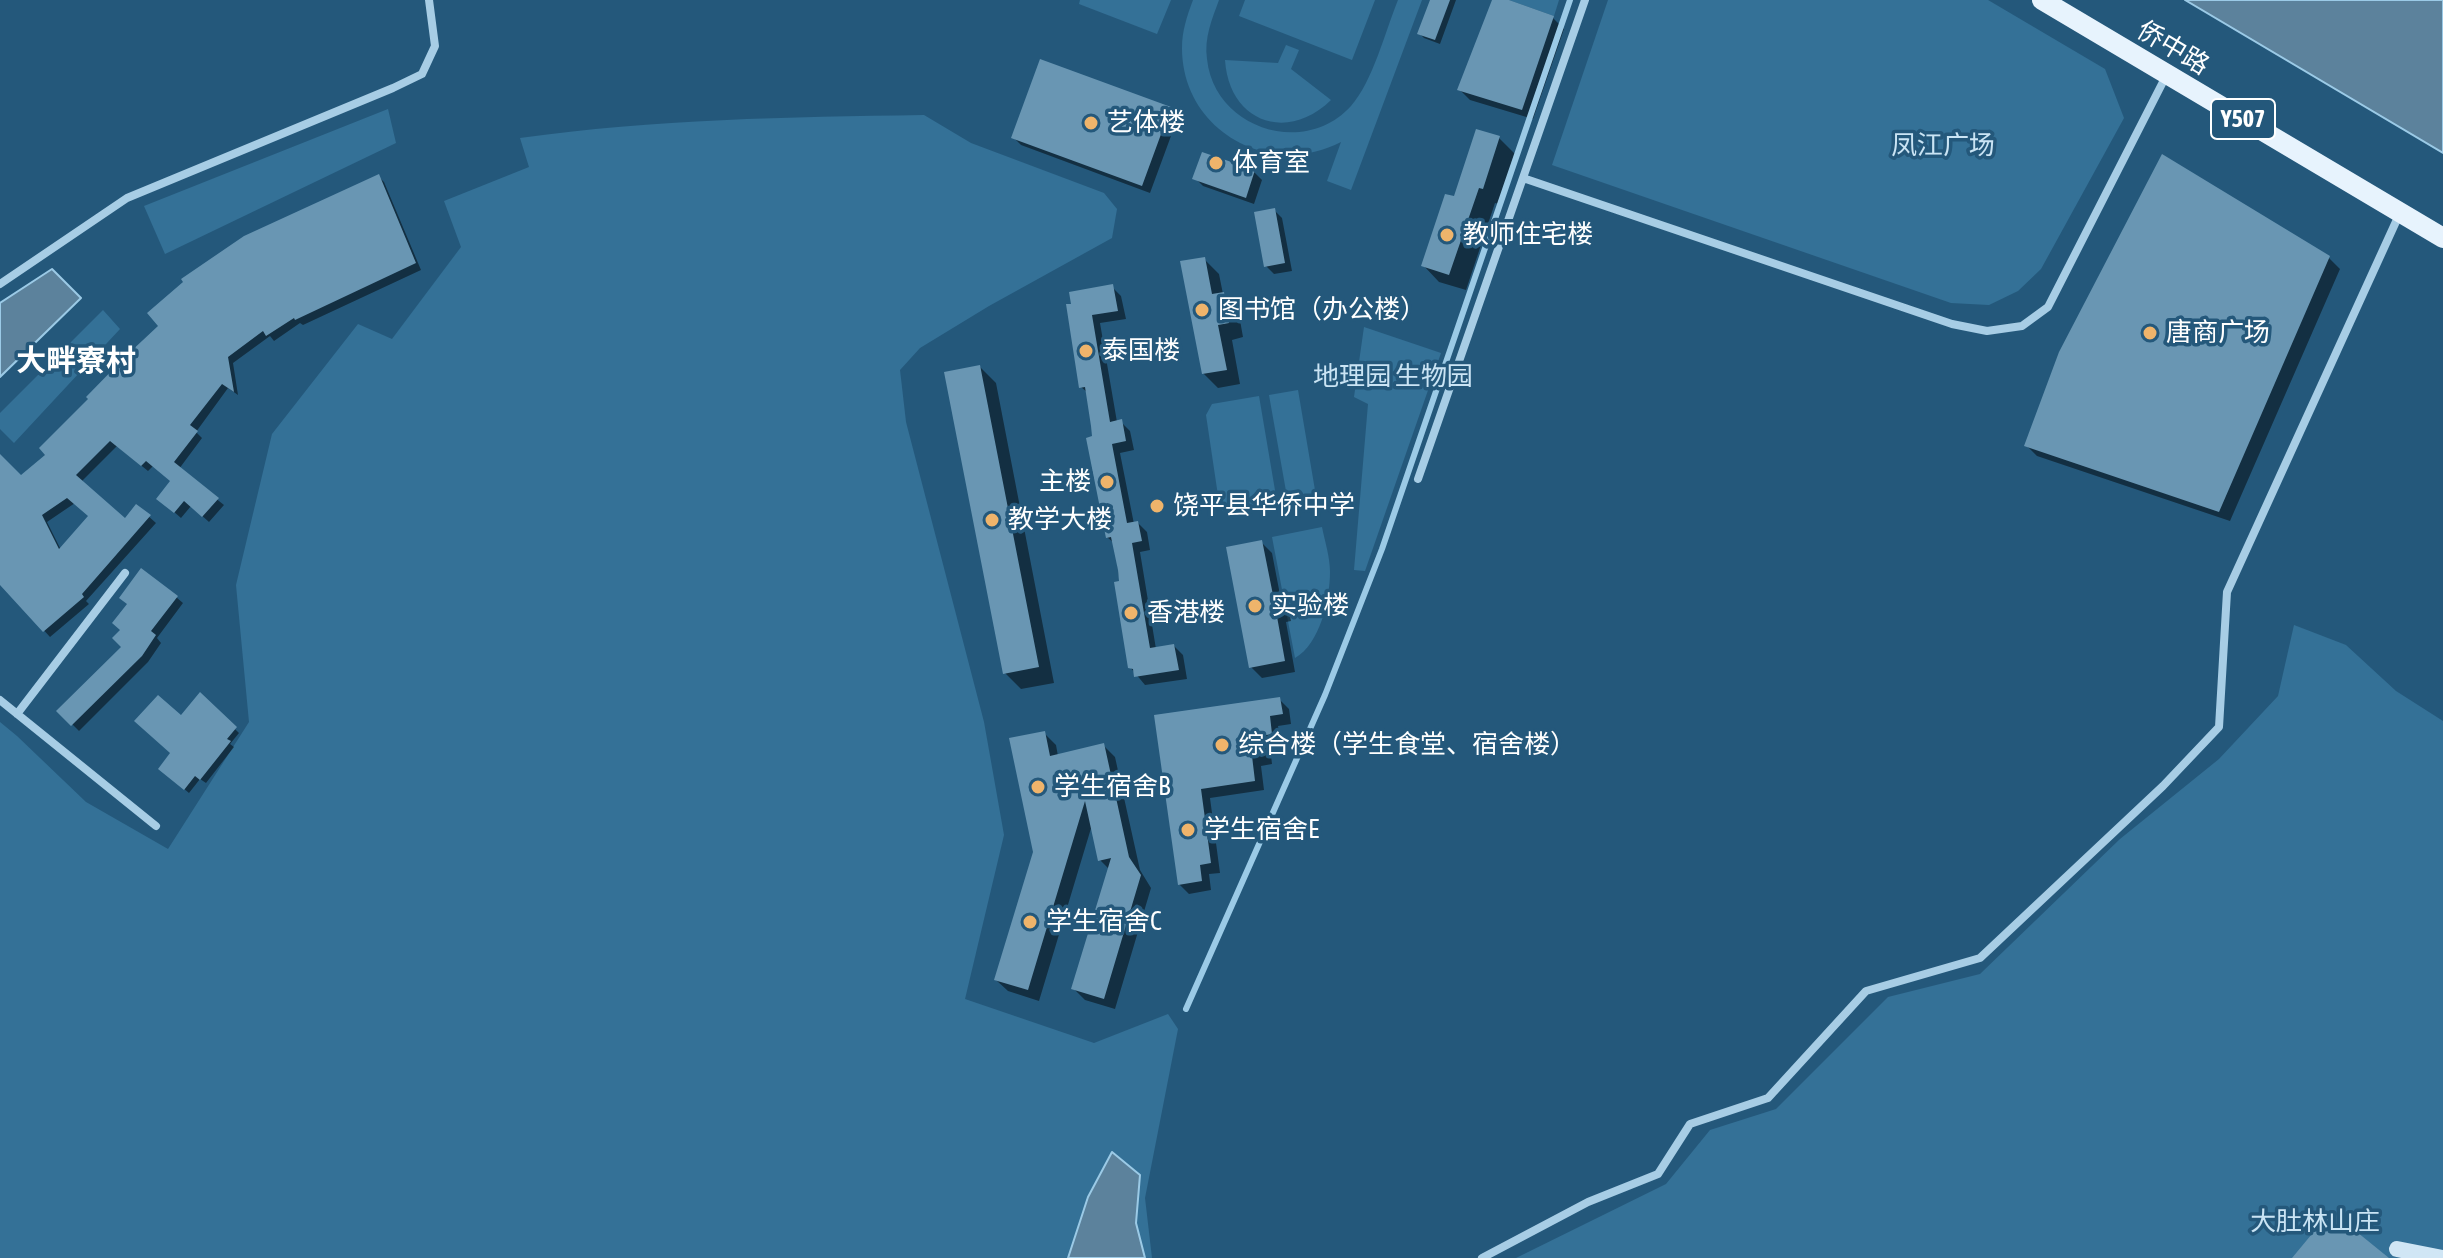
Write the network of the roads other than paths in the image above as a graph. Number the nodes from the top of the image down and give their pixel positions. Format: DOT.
graph roads {
  1 [pos="429,0"];
  2 [pos="1585,0"];
  3 [pos="2042,0"];
  4 [pos="2167,74"];
  5 [pos="1523,178"];
  6 [pos="2400,212"];
  7 [pos="2443,238"];
  8 [pos="0,284"];
  9 [pos="1418,479"];
  10 [pos="125,573"];
  11 [pos="0,700"];
  12 [pos="17,714"];
  13 [pos="156,826"];
  14 [pos="2397,1249"];
  15 [pos="1482,1258"];
  16 [pos="2442,1258"];
  1 -- 8 [label="street"];
  2 -- 5 [label="street"];
  3 -- 4 [label="main road, 侨中路 / Y507"];
  4 -- 5 [label="street"];
  4 -- 6 [label="main road, 侨中路 / Y507"];
  5 -- 9 [label="street"];
  6 -- 7 [label="main road, 侨中路 / Y507"];
  6 -- 15 [label="street"];
  10 -- 12 [label="street"];
  11 -- 12 [label="street"];
  12 -- 13 [label="street"];
  14 -- 16 [label="street"];
}
